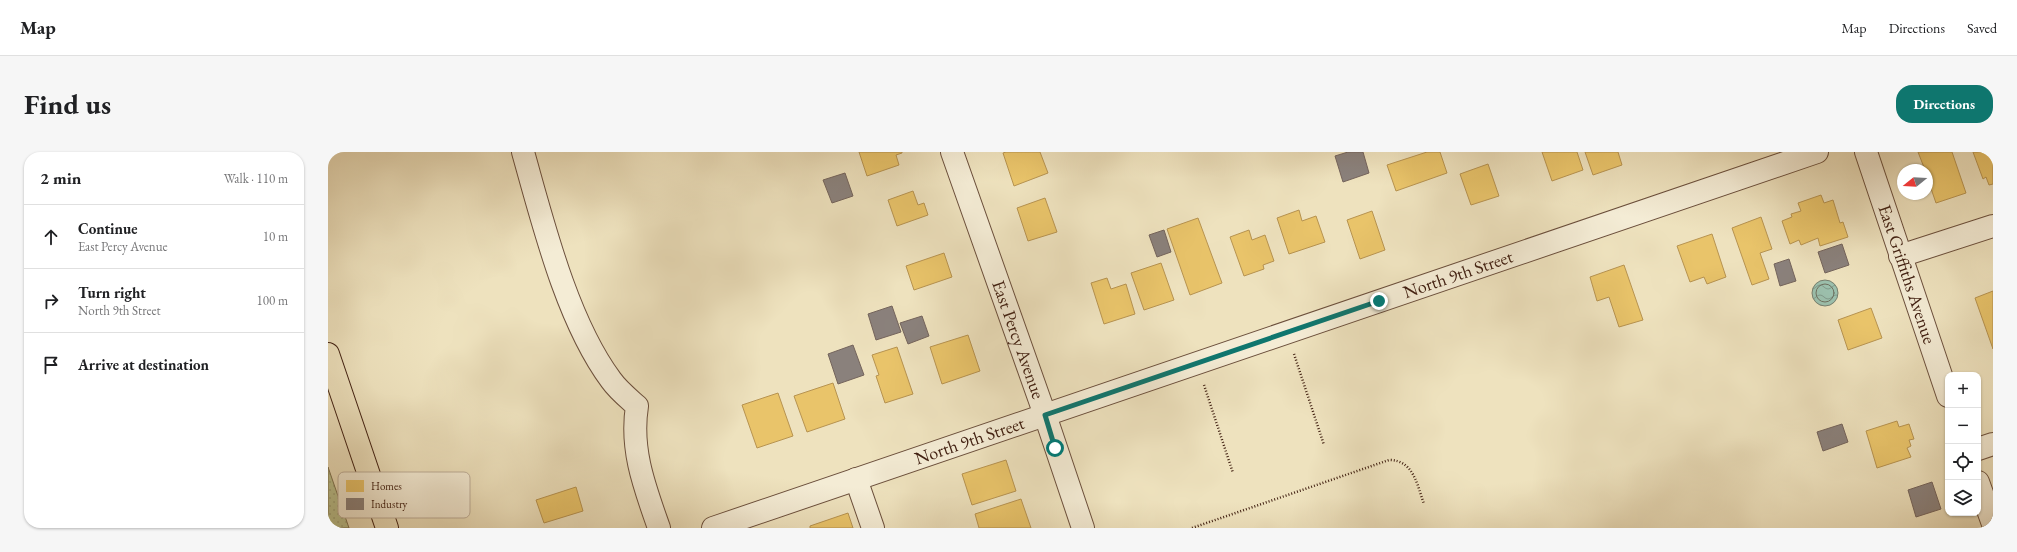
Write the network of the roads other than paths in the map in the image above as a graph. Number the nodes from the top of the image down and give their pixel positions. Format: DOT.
graph roads {
  1 [pos="523,152"];
  2 [pos="952,152"];
  3 [pos="1817,152"];
  4 [pos="1866,152"];
  5 [pos="1993,226"];
  6 [pos="1900,256"];
  7 [pos="328,354"];
  8 [pos="1945,387"];
  9 [pos="1045,415"];
  10 [pos="1993,444"];
  11 [pos="1981,448"];
  12 [pos="368,472"];
  13 [pos="856,479"];
  14 [pos="1981,490"];
  15 [pos="384,518"];
  16 [pos="1993,524"];
  17 [pos="387,528"];
  18 [pos="659,528"];
  19 [pos="713,528"];
  20 [pos="873,528"];
  21 [pos="1083,528"];
  1 -- 18 [label="street"];
  2 -- 9 [label="street, East Percy Avenue"];
  3 -- 9 [label="street, North 9th Street"];
  4 -- 6 [label="street, East Griffiths Avenue"];
  5 -- 6 [label="street"];
  6 -- 8 [label="street, East Griffiths Avenue"];
  7 -- 12 [label="main road"];
  9 -- 13 [label="street, North 9th Street"];
  9 -- 21 [label="street, East Percy Avenue"];
  10 -- 11 [label="street"];
  13 -- 19 [label="street, North 9th Street"];
  13 -- 20 [label="street"];
  14 -- 16 [label="street"];
  15 -- 17 [label="main road"];
}
